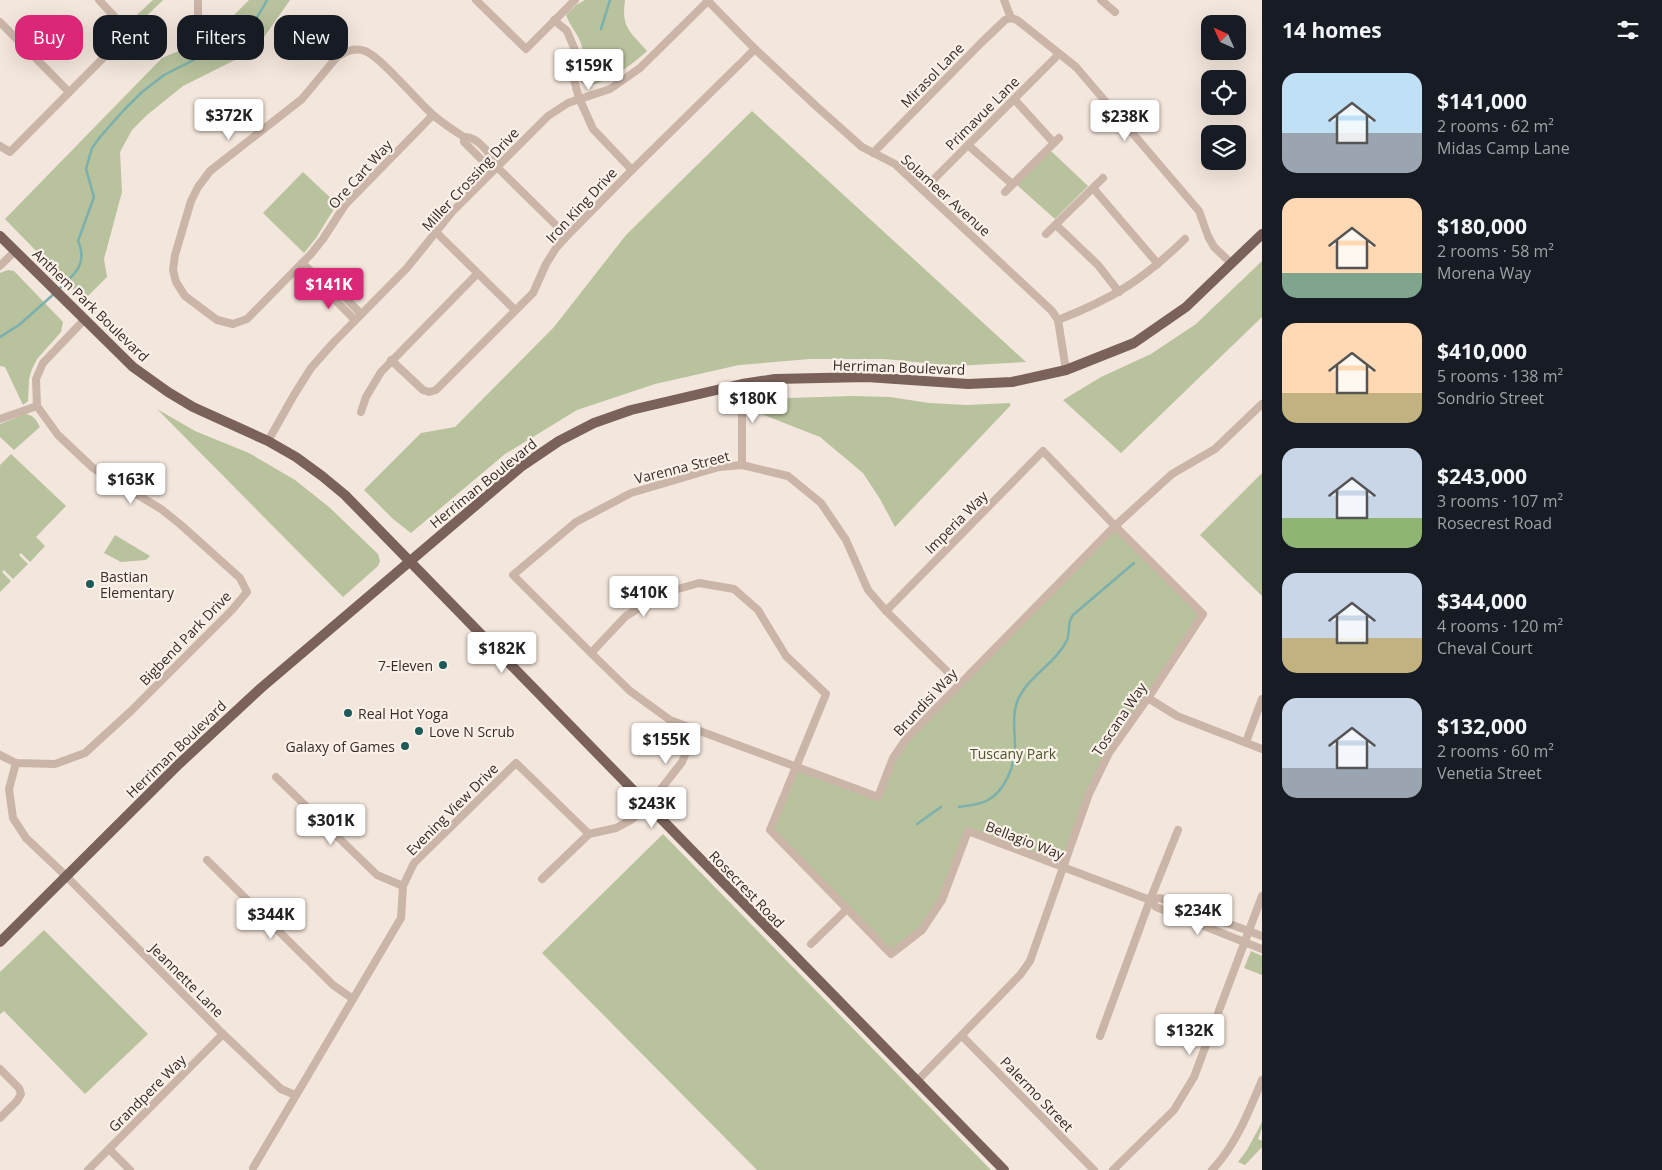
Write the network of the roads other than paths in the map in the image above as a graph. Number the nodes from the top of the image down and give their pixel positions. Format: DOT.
graph roads {
  1 [pos="99,0"];
  2 [pos="198,0"];
  3 [pos="476,0"];
  4 [pos="575,0"];
  5 [pos="708,0"];
  6 [pos="1004,0"];
  7 [pos="1101,0"];
  8 [pos="1115,12"];
  9 [pos="198,15"];
  10 [pos="1011,18"];
  11 [pos="554,20"];
  12 [pos="0,22"];
  13 [pos="755,49"];
  14 [pos="1059,54"];
  15 [pos="69,92"];
  16 [pos="579,98"];
  17 [pos="1014,99"];
  18 [pos="433,115"];
  19 [pos="968,145"];
  20 [pos="0,146"];
  21 [pos="873,153"];
  22 [pos="497,167"];
  23 [pos="632,170"];
  24 [pos="1103,178"];
  25 [pos="1012,184"];
  26 [pos="1093,188"];
  27 [pos="923,190"];
  28 [pos="1005,192"];
  29 [pos="1056,225"];
  30 [pos="436,232"];
  31 [pos="1046,234"];
  32 [pos="1262,234"];
  33 [pos="0,236"];
  34 [pos="567,236"];
  35 [pos="1185,239"];
  36 [pos="15,251"];
  37 [pos="302,263"];
  38 [pos="1231,263"];
  39 [pos="1158,264"];
  40 [pos="0,266"];
  41 [pos="477,274"];
  42 [pos="1119,292"];
  43 [pos="515,310"];
  44 [pos="358,317"];
  45 [pos="84,320"];
  46 [pos="1058,320"];
  47 [pos="391,360"];
  48 [pos="1066,370"];
  49 [pos="742,384"];
  50 [pos="1262,404"];
  51 [pos="37,406"];
  52 [pos="361,412"];
  53 [pos="0,418"];
  54 [pos="268,440"];
  55 [pos="1043,451"];
  56 [pos="742,465"];
  57 [pos="1116,526"];
  58 [pos="410,560"];
  59 [pos="513,575"];
  60 [pos="886,611"];
  61 [pos="590,653"];
  62 [pos="960,684"];
  63 [pos="1148,698"];
  64 [pos="1262,698"];
  65 [pos="696,730"];
  66 [pos="1246,742"];
  67 [pos="1262,748"];
  68 [pos="0,755"];
  69 [pos="16,763"];
  70 [pos="796,768"];
  71 [pos="276,777"];
  72 [pos="647,806"];
  73 [pos="1178,830"];
  74 [pos="589,834"];
  75 [pos="207,860"];
  76 [pos="1063,868"];
  77 [pos="66,876"];
  78 [pos="542,879"];
  79 [pos="403,886"];
  80 [pos="1262,896"];
  81 [pos="1150,900"];
  82 [pos="846,910"];
  83 [pos="1249,931"];
  84 [pos="1262,936"];
  85 [pos="0,942"];
  86 [pos="1244,943"];
  87 [pos="811,944"];
  88 [pos="1262,950"];
  89 [pos="353,999"];
  90 [pos="223,1034"];
  91 [pos="962,1036"];
  92 [pos="1100,1036"];
  93 [pos="0,1069"];
  94 [pos="1262,1080"];
  95 [pos="916,1081"];
  96 [pos="295,1095"];
  97 [pos="0,1118"];
  98 [pos="109,1149"];
  99 [pos="253,1168"];
  100 [pos="88,1170"];
  101 [pos="130,1170"];
  102 [pos="1004,1170"];
  103 [pos="1094,1170"];
  104 [pos="1113,1170"];
  105 [pos="1212,1170"];
  1 -- 15 [label="street"];
  2 -- 9 [label="street"];
  3 -- 11 [label="street"];
  4 -- 11 [label="street"];
  5 -- 13 [label="street, Solameer Avenue"];
  5 -- 16 [label="street, Miller Crossing Drive"];
  6 -- 10 [label="street"];
  7 -- 8 [label="street"];
  10 -- 14 [label="street"];
  10 -- 21 [label="street, Mirasol Lane"];
  11 -- 16 [label="street"];
  12 -- 15 [label="street"];
  13 -- 21 [label="street, Solameer Avenue"];
  13 -- 23 [label="street, Iron King Drive"];
  14 -- 17 [label="street, Primavue Lane"];
  14 -- 38 [label="street"];
  15 -- 20 [label="street"];
  16 -- 22 [label="street, Miller Crossing Drive"];
  16 -- 23 [label="street"];
  17 -- 19 [label="street, Primavue Lane"];
  17 -- 25 [label="street"];
  18 -- 22 [label="street"];
  18 -- 37 [label="street, Ore Cart Way"];
  18 -- 37 [label="street, Ore Cart Way"];
  19 -- 25 [label="street"];
  19 -- 27 [label="street, Primavue Lane"];
  21 -- 27 [label="street, Solameer Avenue"];
  22 -- 30 [label="street, Miller Crossing Drive"];
  22 -- 34 [label="street"];
  23 -- 34 [label="street, Iron King Drive"];
  24 -- 26 [label="street"];
  25 -- 28 [label="street"];
  26 -- 29 [label="street"];
  26 -- 39 [label="street"];
  27 -- 46 [label="street, Solameer Avenue"];
  29 -- 31 [label="street"];
  29 -- 42 [label="street"];
  30 -- 41 [label="street"];
  30 -- 44 [label="street, Miller Crossing Drive"];
  32 -- 38 [label="main road, Herriman Boulevard"];
  33 -- 36 [label="main road, Anthem Park Boulevard"];
  34 -- 43 [label="street, Iron King Drive"];
  35 -- 39 [label="street"];
  36 -- 40 [label="street"];
  36 -- 45 [label="main road, Anthem Park Boulevard"];
  37 -- 44 [label="street"];
  38 -- 48 [label="main road, Herriman Boulevard"];
  39 -- 42 [label="street"];
  41 -- 43 [label="street"];
  41 -- 47 [label="street"];
  42 -- 46 [label="street"];
  43 -- 47 [label="street, Iron King Drive"];
  44 -- 54 [label="street, Miller Crossing Drive"];
  45 -- 51 [label="street"];
  45 -- 54 [label="main road, Anthem Park Boulevard"];
  46 -- 48 [label="street"];
  47 -- 52 [label="street"];
  48 -- 49 [label="main road, Herriman Boulevard"];
  49 -- 56 [label="street"];
  49 -- 58 [label="main road, Herriman Boulevard"];
  50 -- 57 [label="street, Brundisi Way"];
  51 -- 53 [label="street"];
  51 -- 69 [label="street, Bigbend Park Drive"];
  54 -- 58 [label="main road, Anthem Park Boulevard"];
  55 -- 57 [label="street, Toscana Way"];
  55 -- 60 [label="street, Imperia Way"];
  56 -- 59 [label="street, Varenna Street"];
  56 -- 60 [label="street, Varenna Street"];
  57 -- 62 [label="street, Brundisi Way"];
  57 -- 63 [label="street, Toscana Way"];
  58 -- 72 [label="main road, Rosecrest Road"];
  58 -- 77 [label="main road, Herriman Boulevard"];
  59 -- 61 [label="street, Brundisi Way"];
  60 -- 62 [label="street, Varenna Street"];
  61 -- 65 [label="street, Brundisi Way"];
  61 -- 70 [label="street"];
  62 -- 70 [label="street, Brundisi Way"];
  63 -- 66 [label="street"];
  63 -- 76 [label="street, Toscana Way"];
  64 -- 66 [label="street"];
  65 -- 70 [label="street, Brundisi Way"];
  65 -- 72 [label="street"];
  66 -- 67 [label="street"];
  68 -- 69 [label="street"];
  69 -- 77 [label="street, Jeannette Lane"];
  70 -- 82 [label="street, Bellagio Way"];
  71 -- 79 [label="street"];
  72 -- 74 [label="street"];
  72 -- 95 [label="main road, Rosecrest Road"];
  73 -- 81 [label="street"];
  74 -- 78 [label="street"];
  74 -- 79 [label="street, Evening View Drive"];
  75 -- 89 [label="street"];
  76 -- 81 [label="street, Bellagio Way"];
  76 -- 82 [label="street, Bellagio Way"];
  76 -- 91 [label="street, Toscana Way"];
  77 -- 85 [label="main road, Herriman Boulevard"];
  77 -- 90 [label="street, Jeannette Lane"];
  79 -- 89 [label="street, Evening View Drive"];
  80 -- 83 [label="street"];
  81 -- 83 [label="street, Bellagio Way"];
  81 -- 86 [label="street, Bellagio Way"];
  81 -- 92 [label="street"];
  82 -- 87 [label="street"];
  83 -- 84 [label="street, Bellagio Way"];
  83 -- 86 [label="street"];
  86 -- 88 [label="street, Bellagio Way"];
  86 -- 104 [label="street"];
  89 -- 96 [label="street, Evening View Drive"];
  90 -- 96 [label="street, Jeannette Lane"];
  90 -- 98 [label="street, Grandpere Way"];
  91 -- 95 [label="street, Toscana Way"];
  91 -- 103 [label="street, Palermo Street"];
  93 -- 97 [label="street"];
  94 -- 105 [label="street"];
  95 -- 102 [label="main road, Rosecrest Road"];
  96 -- 99 [label="street, Evening View Drive"];
  98 -- 100 [label="street, Grandpere Way"];
  98 -- 101 [label="street"];
}
